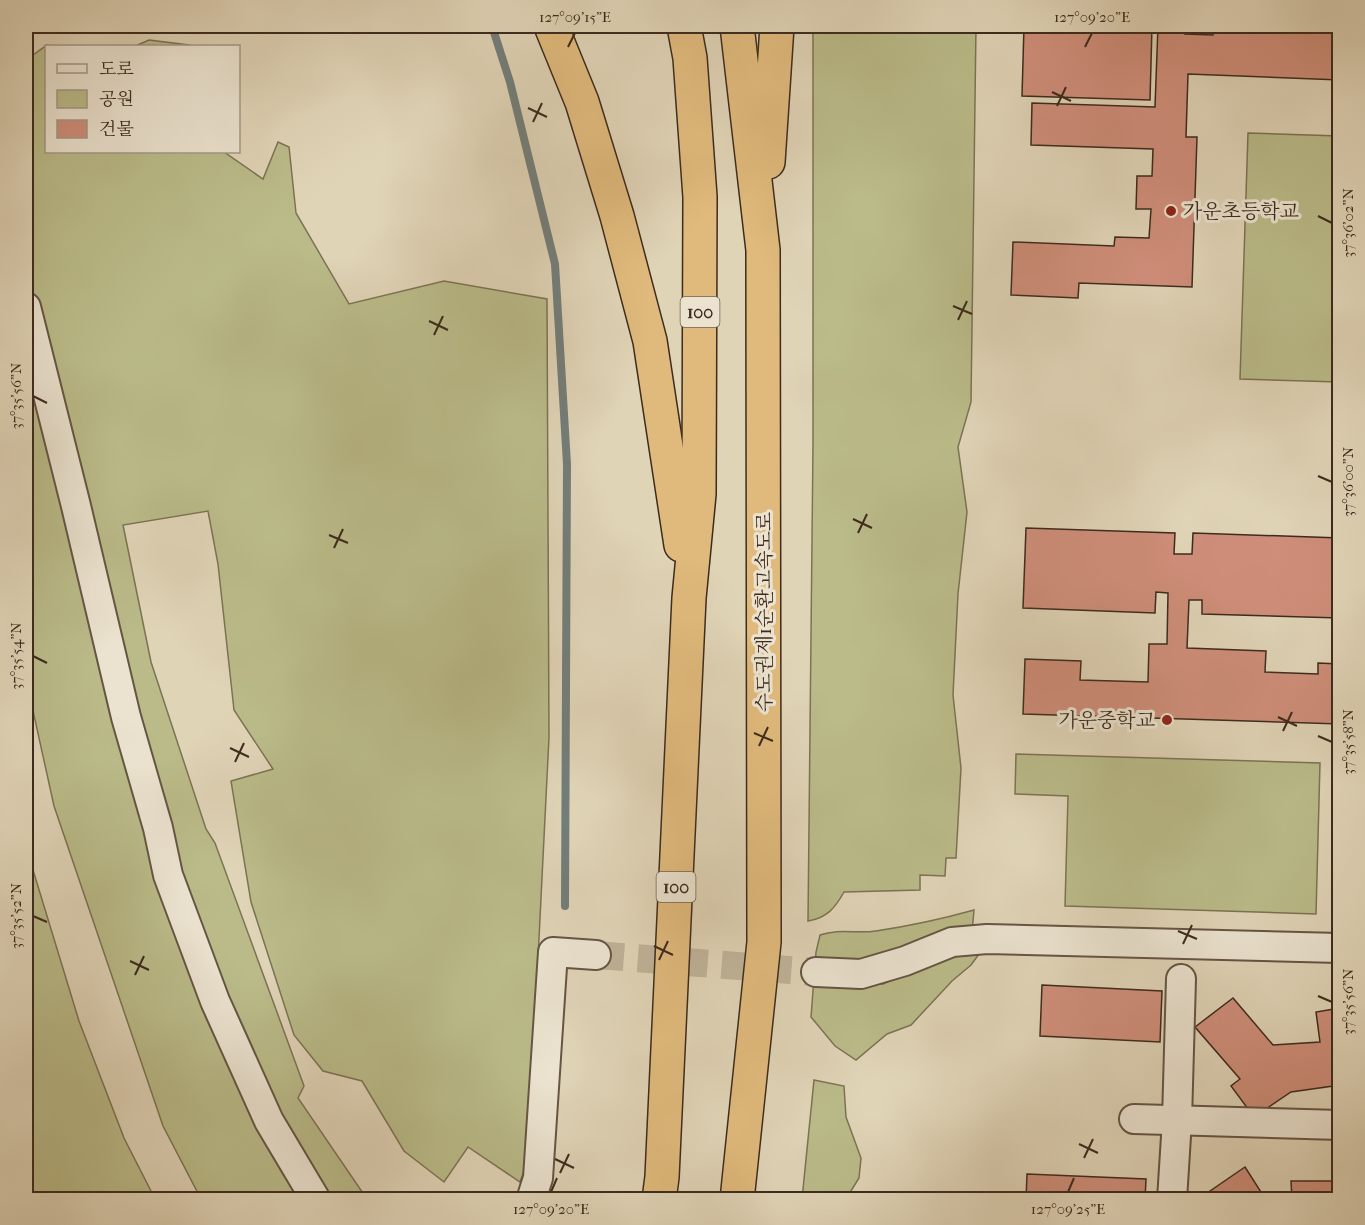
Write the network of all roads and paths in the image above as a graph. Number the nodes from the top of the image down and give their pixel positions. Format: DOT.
graph roads {
  1 [pos="550,26"];
  2 [pos="684,26"];
  3 [pos="736,26"];
  4 [pos="777,26"];
  5 [pos="763,250"];
  6 [pos="26,308"];
  7 [pos="689,598"];
  8 [pos="1340,948"];
  9 [pos="596,956"];
  10 [pos="816,972"];
  11 [pos="1181,979"];
  12 [pos="1134,1119"];
  13 [pos="1177,1120"];
  14 [pos="1340,1125"];
  15 [pos="316,1200"];
  16 [pos="531,1200"];
  17 [pos="659,1200"];
  18 [pos="737,1200"];
  19 [pos="1172,1200"];
  1 -- 7 [label="highway"];
  2 -- 7 [label="highway, 100"];
  3 -- 5 [label="highway, 수도권제1순환고속도로"];
  4 -- 5 [label="highway"];
  5 -- 18 [label="highway, 수도권제1순환고속도로"];
  6 -- 15 [label="street"];
  7 -- 17 [label="highway, 100"];
  8 -- 10 [label="street"];
  9 -- 16 [label="street"];
  11 -- 13 [label="street"];
  12 -- 13 [label="street"];
  13 -- 14 [label="street"];
  13 -- 19 [label="street"];
}
